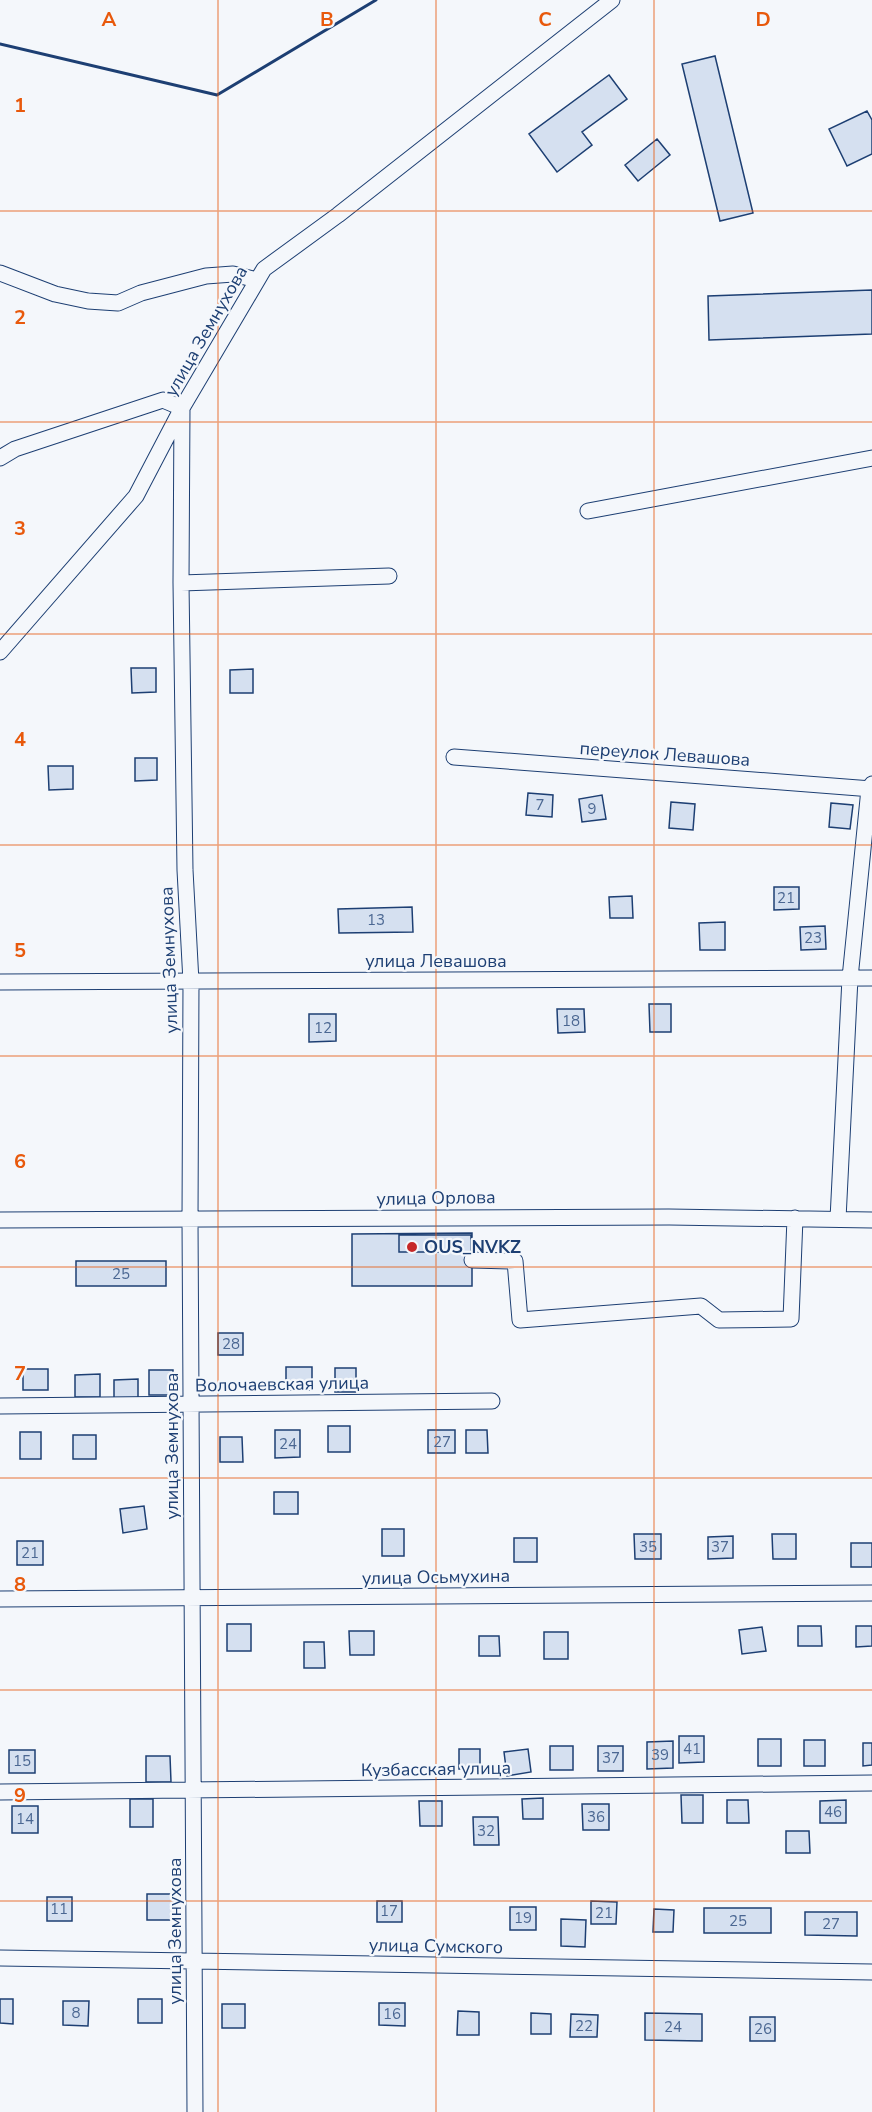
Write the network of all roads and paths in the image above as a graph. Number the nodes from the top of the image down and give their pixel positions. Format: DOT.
graph roads {
  1 [pos="612,0"];
  2 [pos="0,273"];
  3 [pos="257,280"];
  4 [pos="182,408"];
  5 [pos="0,458"];
  6 [pos="872,458"];
  7 [pos="588,511"];
  8 [pos="389,576"];
  9 [pos="181,583"];
  10 [pos="0,652"];
  11 [pos="454,758"];
  12 [pos="871,788"];
  13 [pos="850,978"];
  14 [pos="872,978"];
  15 [pos="0,981"];
  16 [pos="191,982"];
  17 [pos="795,1218"];
  18 [pos="838,1219"];
  19 [pos="0,1220"];
  20 [pos="190,1220"];
  21 [pos="872,1220"];
  22 [pos="472,1260"];
  23 [pos="492,1401"];
  24 [pos="191,1404"];
  25 [pos="0,1406"];
  26 [pos="872,1593"];
  27 [pos="0,1599"];
  28 [pos="192,1599"];
  29 [pos="872,1783"];
  30 [pos="194,1791"];
  31 [pos="0,1792"];
  32 [pos="0,1958"];
  33 [pos="195,1961"];
  34 [pos="872,1972"];
  35 [pos="195,2112"];
  1 -- 3 [label="street, улица Земнухова"];
  2 -- 3 [label="street"];
  3 -- 4 [label="street, улица Земнухова"];
  4 -- 5 [label="street"];
  4 -- 9 [label="street, улица Земнухова"];
  4 -- 10 [label="street"];
  6 -- 7 [label="street"];
  8 -- 9 [label="street"];
  9 -- 16 [label="street, улица Земнухова"];
  11 -- 12 [label="street, переулок Левашова"];
  12 -- 13 [label="street"];
  13 -- 14 [label="street, улица Левашова"];
  13 -- 16 [label="street, улица Левашова"];
  13 -- 18 [label="street"];
  15 -- 16 [label="street, улица Левашова"];
  16 -- 20 [label="street, улица Земнухова"];
  17 -- 18 [label="street, улица Орлова"];
  17 -- 20 [label="street, улица Орлова"];
  17 -- 22 [label="street"];
  18 -- 21 [label="street, улица Орлова"];
  19 -- 20 [label="street, улица Орлова"];
  20 -- 24 [label="street, улица Земнухова"];
  23 -- 24 [label="street, Волочаевская улица"];
  24 -- 25 [label="street, Волочаевская улица"];
  24 -- 28 [label="street, улица Земнухова"];
  26 -- 28 [label="street, улица Осьмухина"];
  27 -- 28 [label="street, улица Осьмухина"];
  28 -- 30 [label="street, улица Земнухова"];
  29 -- 30 [label="street, Кузбасская улица"];
  30 -- 31 [label="street, Кузбасская улица"];
  30 -- 33 [label="street, улица Земнухова"];
  32 -- 33 [label="street, улица Сумского"];
  33 -- 34 [label="street, улица Сумского"];
  33 -- 35 [label="street, улица Земнухова"];
}
